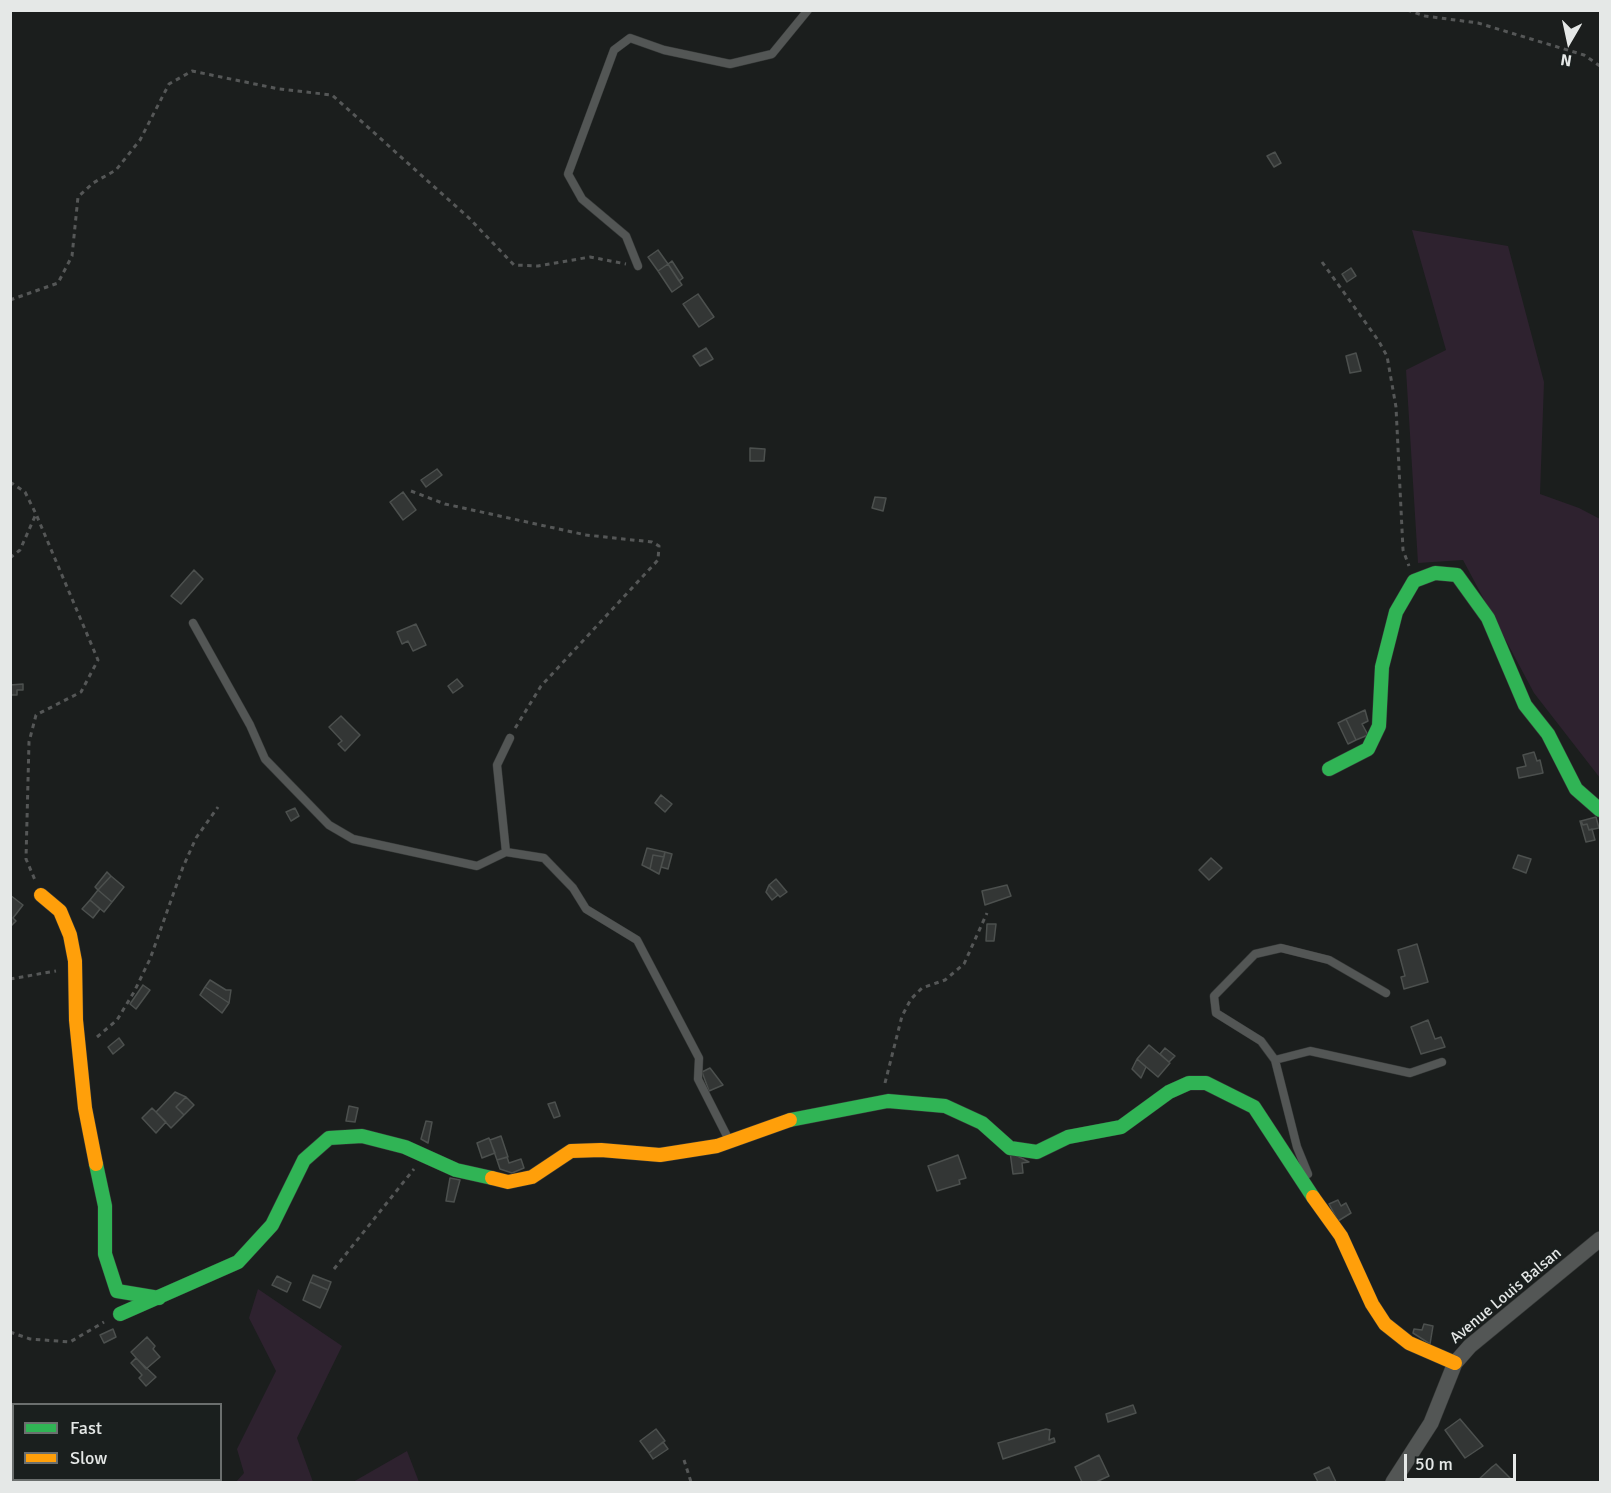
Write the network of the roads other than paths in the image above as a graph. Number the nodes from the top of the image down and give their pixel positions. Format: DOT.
graph roads {
  1 [pos="808,10"];
  2 [pos="638,266"];
  3 [pos="193,623"];
  4 [pos="510,738"];
  5 [pos="1329,769"];
  6 [pos="1600,810"];
  7 [pos="506,852"];
  8 [pos="41,895"];
  9 [pos="1386,993"];
  10 [pos="1275,1060"];
  11 [pos="1442,1062"];
  12 [pos="730,1141"];
  13 [pos="1318,1201"];
  14 [pos="1600,1239"];
  15 [pos="160,1298"];
  16 [pos="120,1314"];
  17 [pos="1455,1363"];
  18 [pos="1393,1482"];
  1 -- 2 [label="lane"];
  3 -- 7 [label="lane"];
  4 -- 7 [label="lane"];
  5 -- 6 [label="street"];
  7 -- 12 [label="lane"];
  8 -- 15 [label="street"];
  9 -- 10 [label="lane"];
  10 -- 11 [label="lane"];
  10 -- 13 [label="lane"];
  12 -- 13 [label="street"];
  12 -- 15 [label="street"];
  13 -- 17 [label="street"];
  14 -- 17 [label="street, Avenue Louis Balsan"];
  15 -- 16 [label="street"];
  17 -- 18 [label="street, Avenue Louis Balsan"];
}
